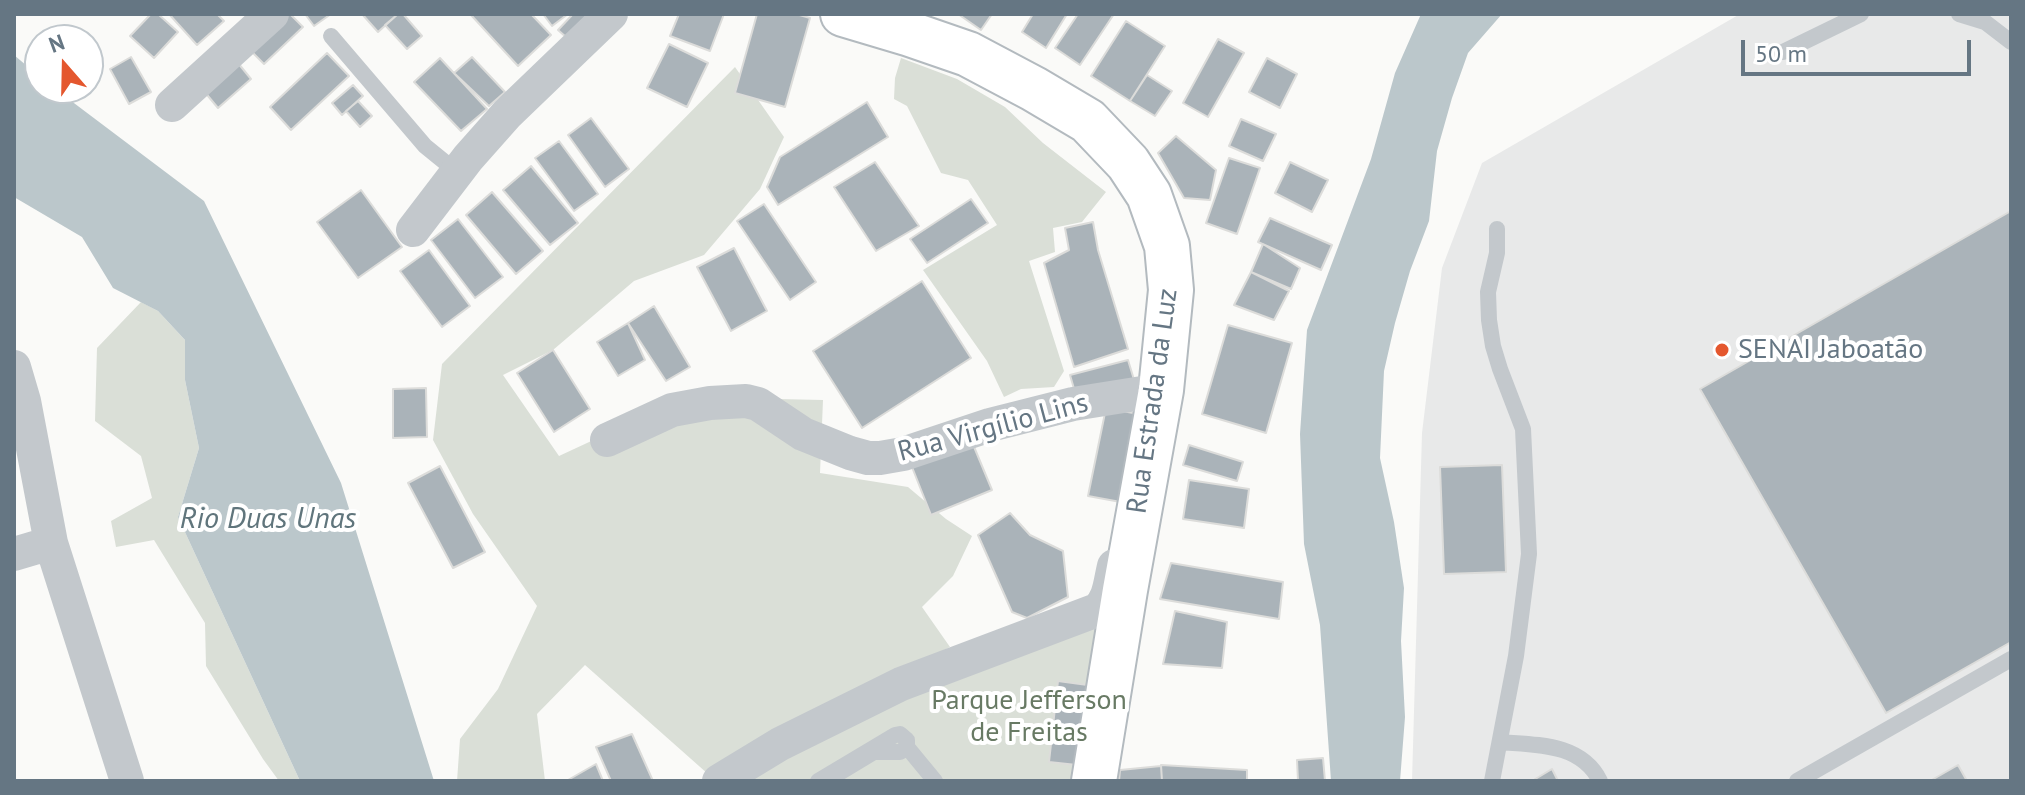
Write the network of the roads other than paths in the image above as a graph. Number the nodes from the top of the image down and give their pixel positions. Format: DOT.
graph roads {
  1 [pos="272,14"];
  2 [pos="611,14"];
  3 [pos="1861,14"];
  4 [pos="1959,14"];
  5 [pos="866,17"];
  6 [pos="331,36"];
  7 [pos="2011,42"];
  8 [pos="1783,52"];
  9 [pos="172,105"];
  10 [pos="457,172"];
  11 [pos="1497,229"];
  12 [pos="413,230"];
  13 [pos="14,367"];
  14 [pos="1161,390"];
  15 [pos="607,440"];
  16 [pos="1134,535"];
  17 [pos="51,543"];
  18 [pos="14,554"];
  19 [pos="2011,659"];
  20 [pos="1500,742"];
  21 [pos="907,747"];
  22 [pos="127,781"];
  23 [pos="719,781"];
  24 [pos="818,781"];
  25 [pos="826,781"];
  26 [pos="935,781"];
  27 [pos="1094,781"];
  28 [pos="1492,781"];
  29 [pos="1600,781"];
  30 [pos="1797,781"];
  1 -- 9 [label="street"];
  2 -- 10 [label="street"];
  3 -- 8 [label="lane"];
  4 -- 7 [label="lane"];
  5 -- 14 [label="main road, Rua Estrada da Luz"];
  6 -- 10 [label="lane"];
  10 -- 12 [label="street"];
  11 -- 20 [label="lane"];
  13 -- 17 [label="street"];
  14 -- 15 [label="street, Rua Virgílio Lins"];
  14 -- 16 [label="main road, Rua Estrada da Luz"];
  16 -- 23 [label="street"];
  16 -- 27 [label="main road, Rua Estrada da Luz"];
  17 -- 18 [label="street"];
  17 -- 22 [label="street"];
  19 -- 30 [label="lane"];
  20 -- 28 [label="lane"];
  20 -- 29 [label="lane"];
  21 -- 24 [label="lane"];
  21 -- 25 [label="lane"];
  21 -- 26 [label="lane"];
}
